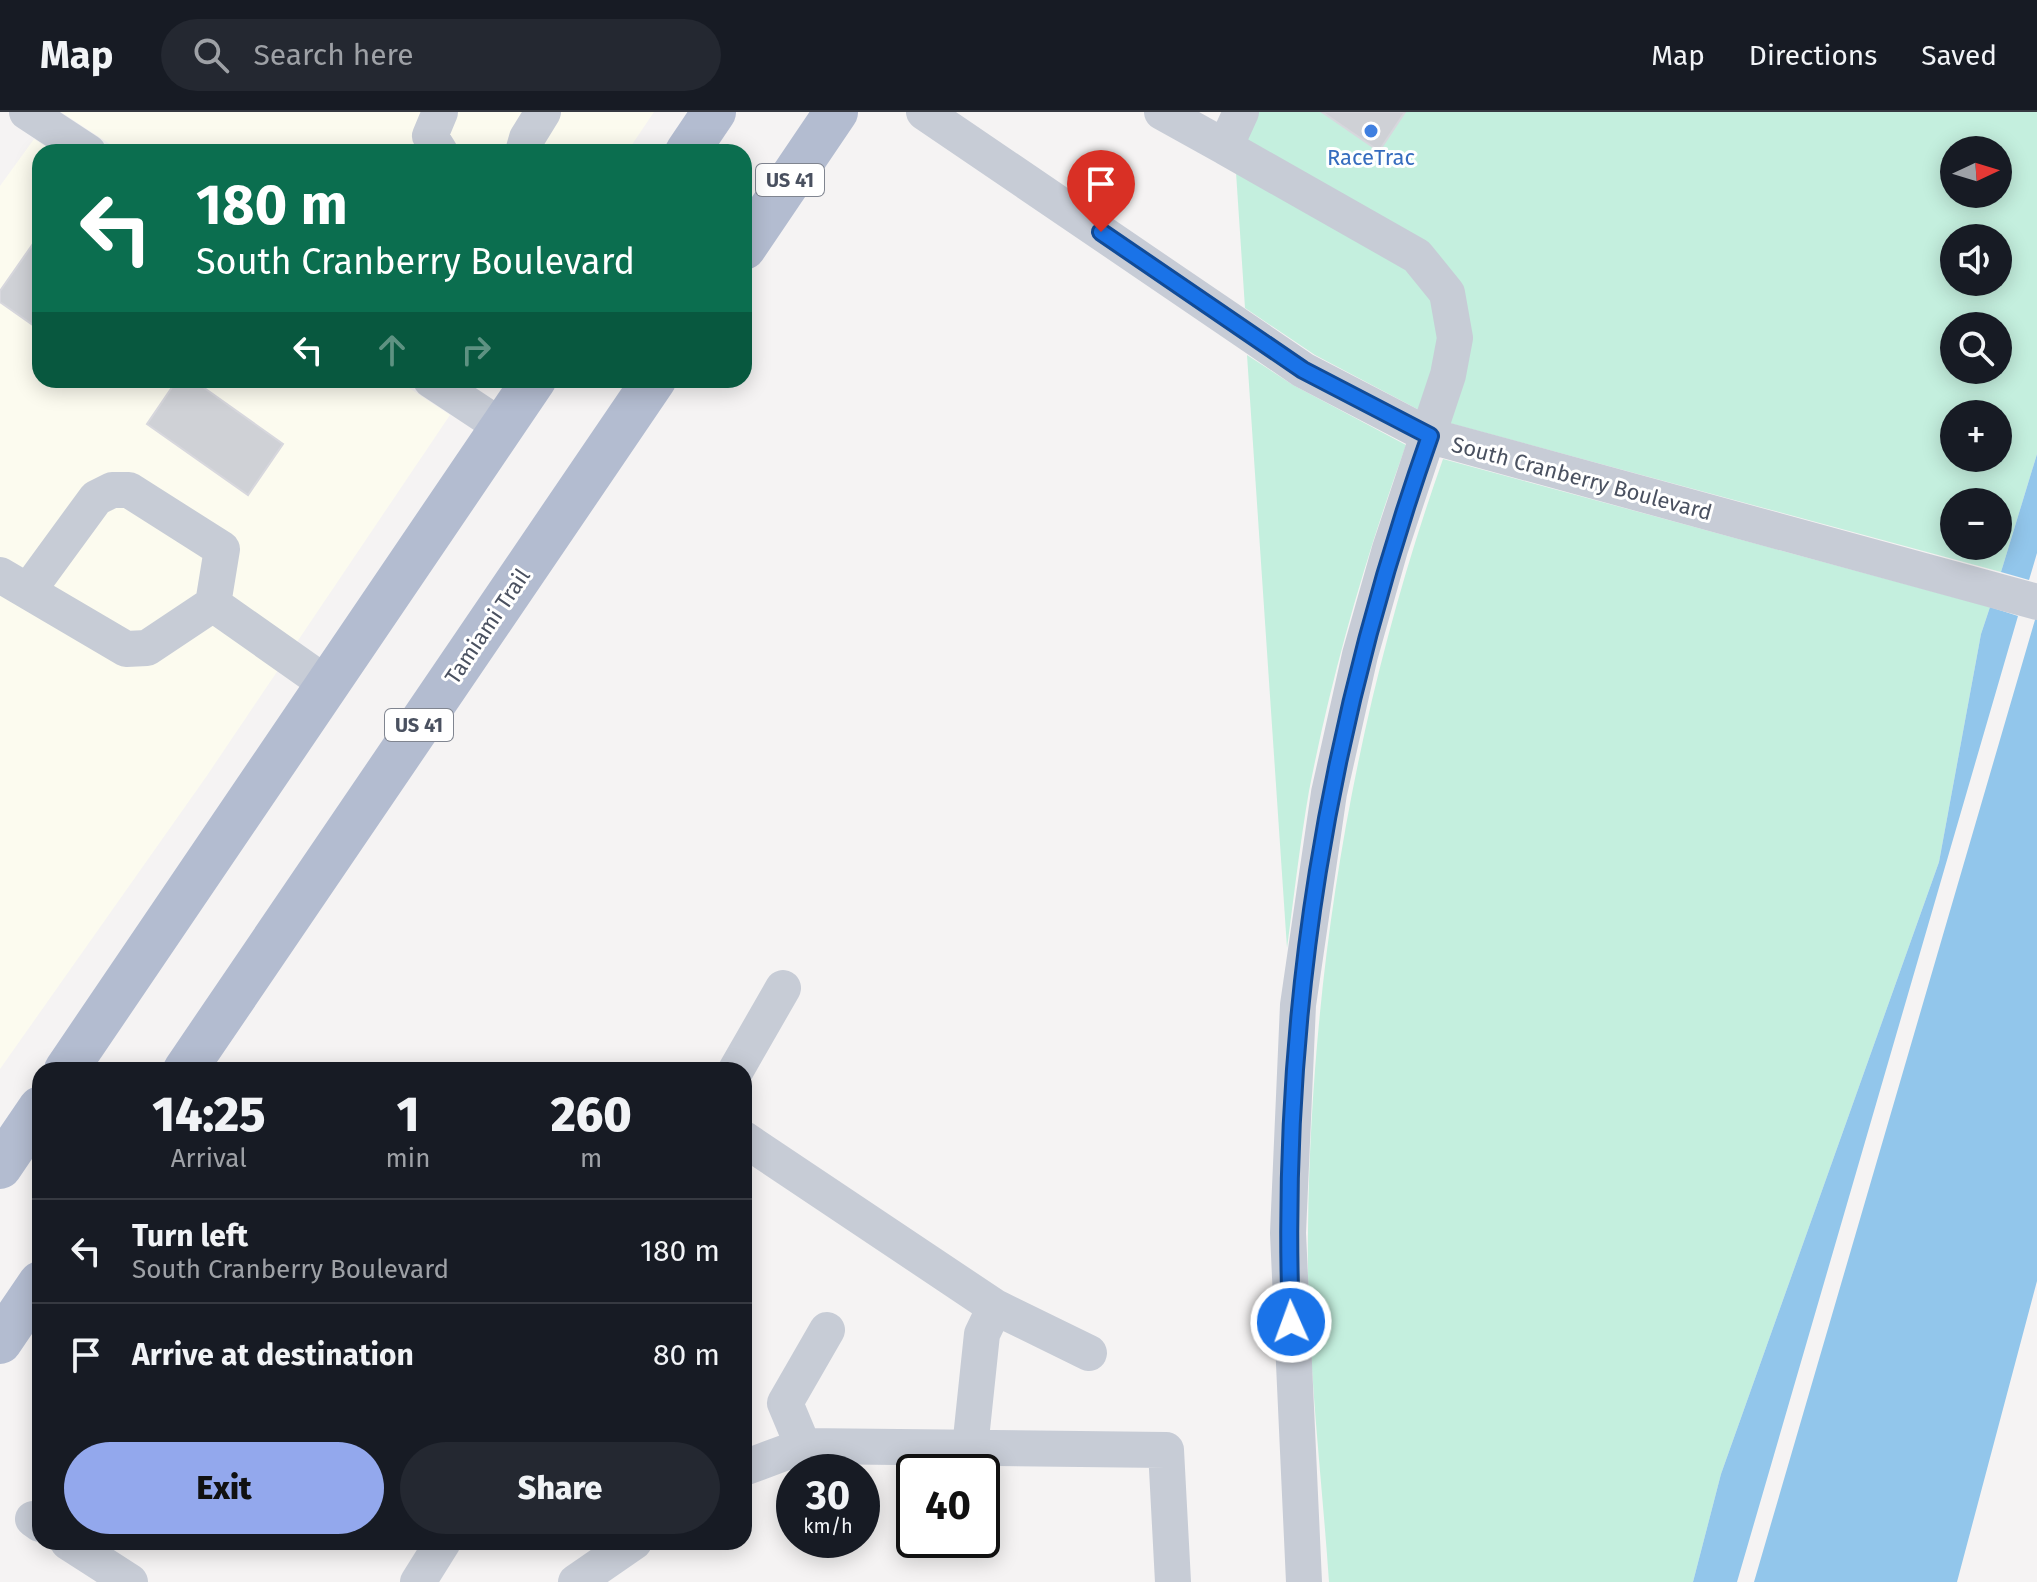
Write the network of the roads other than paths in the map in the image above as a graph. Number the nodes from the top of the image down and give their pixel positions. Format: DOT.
graph roads {
  1 [pos="7,112"];
  2 [pos="27,112"];
  3 [pos="440,112"];
  4 [pos="543,112"];
  5 [pos="714,112"];
  6 [pos="836,112"];
  7 [pos="924,112"];
  8 [pos="1162,112"];
  9 [pos="1241,112"];
  10 [pos="0,122"];
  11 [pos="76,144"];
  12 [pos="435,144"];
  13 [pos="525,144"];
  14 [pos="692,144"];
  15 [pos="1225,147"];
  16 [pos="752,236"];
  17 [pos="443,388"];
  18 [pos="529,388"];
  19 [pos="649,388"];
  20 [pos="502,427"];
  21 [pos="1430,436"];
  22 [pos="14,583"];
  23 [pos="2024,598"];
  24 [pos="213,604"];
  25 [pos="328,685"];
  26 [pos="783,988"];
  27 [pos="71,1062"];
  28 [pos="190,1062"];
  29 [pos="741,1062"];
  30 [pos="32,1120"];
  31 [pos="752,1144"];
  32 [pos="0,1167"];
  33 [pos="32,1295"];
  34 [pos="995,1307"];
  35 [pos="827,1330"];
  36 [pos="0,1342"];
  37 [pos="1089,1353"];
  38 [pos="803,1446"];
  39 [pos="970,1448"];
  40 [pos="752,1465"];
  41 [pos="80,1550"];
  42 [pos="438,1550"];
  43 [pos="622,1550"];
  44 [pos="130,1582"];
  45 [pos="418,1582"];
  46 [pos="576,1582"];
  47 [pos="1173,1582"];
  48 [pos="1304,1582"];
  1 -- 10 [label="street"];
  2 -- 11 [label="street"];
  3 -- 12 [label="street"];
  4 -- 13 [label="street"];
  5 -- 14 [label="main road"];
  6 -- 16 [label="main road, US 41"];
  7 -- 21 [label="street, South Cranberry Boulevard"];
  8 -- 15 [label="street"];
  9 -- 15 [label="street"];
  15 -- 21 [label="street"];
  17 -- 20 [label="street"];
  18 -- 20 [label="main road"];
  19 -- 28 [label="main road, Tamiami Trail / US 41"];
  20 -- 25 [label="main road"];
  21 -- 23 [label="street, South Cranberry Boulevard"];
  21 -- 48 [label="street"];
  22 -- 24 [label="street"];
  22 -- 24 [label="street"];
  24 -- 25 [label="street"];
  25 -- 27 [label="main road"];
  26 -- 29 [label="street"];
  30 -- 32 [label="main road"];
  31 -- 34 [label="street"];
  33 -- 36 [label="main road"];
  34 -- 37 [label="street"];
  34 -- 39 [label="street"];
  35 -- 38 [label="street"];
  38 -- 39 [label="street"];
  38 -- 40 [label="street"];
  39 -- 47 [label="street"];
  41 -- 44 [label="street"];
  42 -- 45 [label="street"];
  43 -- 46 [label="street"];
}
